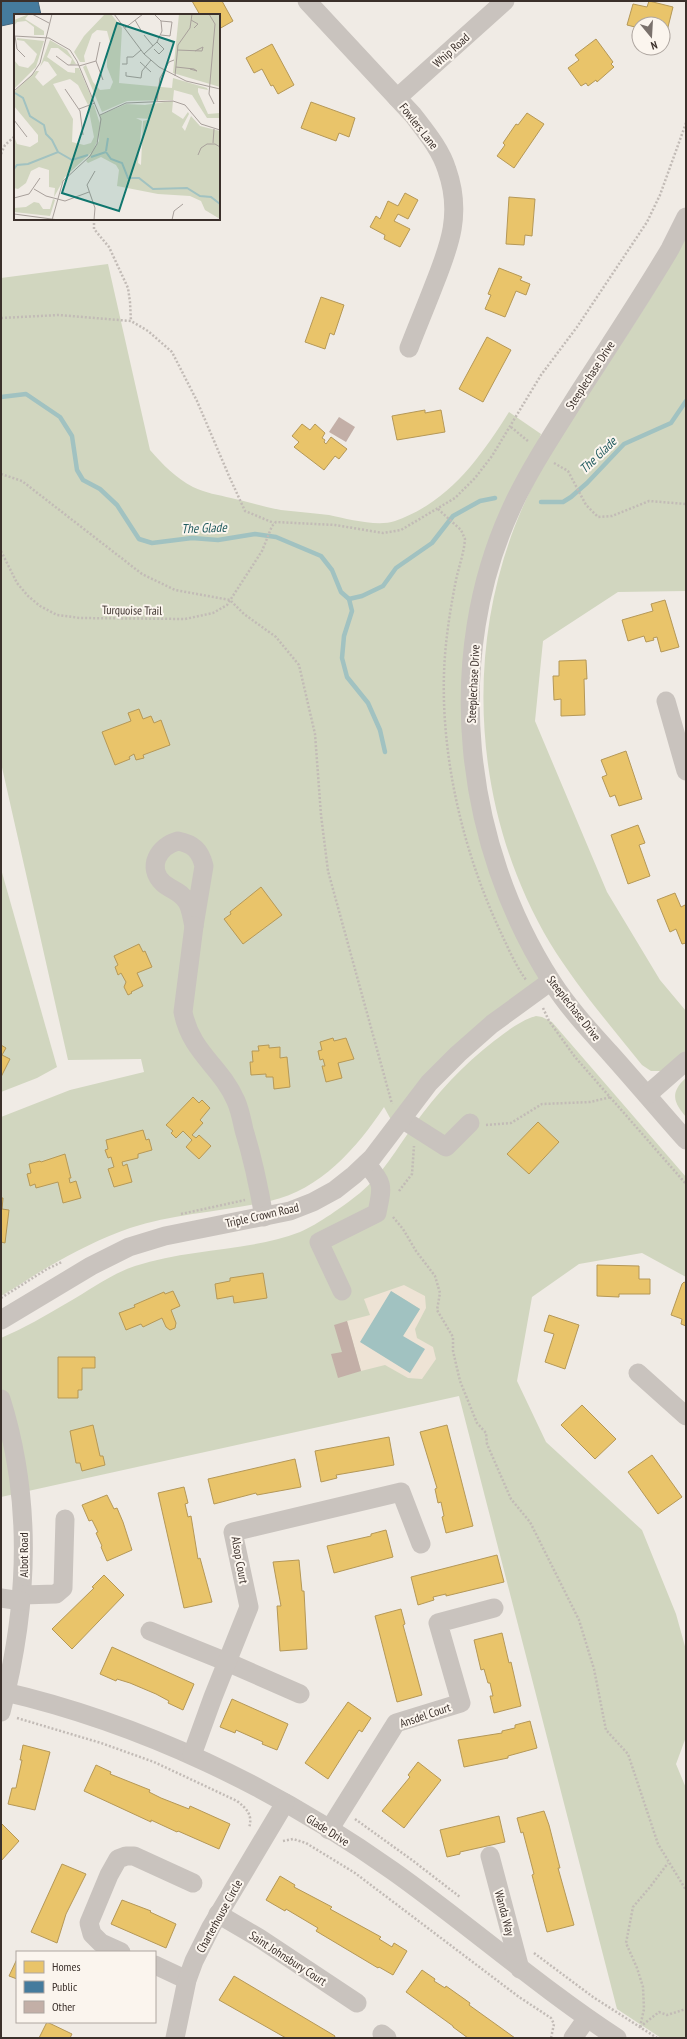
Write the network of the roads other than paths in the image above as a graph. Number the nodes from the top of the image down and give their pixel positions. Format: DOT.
graph roads {
  1 [pos="307,1"];
  2 [pos="505,1"];
  3 [pos="397,98"];
  4 [pos="686,217"];
  5 [pos="409,348"];
  6 [pos="666,701"];
  7 [pos="686,771"];
  8 [pos="194,926"];
  9 [pos="551,980"];
  10 [pos="686,1061"];
  11 [pos="647,1095"];
  12 [pos="401,1120"];
  13 [pos="470,1123"];
  14 [pos="686,1140"];
  15 [pos="366,1164"];
  16 [pos="264,1217"];
  17 [pos="342,1291"];
  18 [pos="1,1320"];
  19 [pos="638,1373"];
  20 [pos="1,1399"];
  21 [pos="686,1416"];
  22 [pos="66,1519"];
  23 [pos="421,1544"];
  24 [pos="1,1598"];
  25 [pos="22,1598"];
  26 [pos="494,1608"];
  27 [pos="150,1631"];
  28 [pos="227,1662"];
  29 [pos="4,1691"];
  30 [pos="300,1694"];
  31 [pos="8,1715"];
  32 [pos="192,1755"];
  33 [pos="285,1803"];
  34 [pos="329,1830"];
  35 [pos="490,1856"];
  36 [pos="192,1883"];
  37 [pos="218,1914"];
  38 [pos="119,1951"];
  39 [pos="156,1965"];
  40 [pos="520,1969"];
  41 [pos="187,1980"];
  42 [pos="357,2003"];
  43 [pos="587,2018"];
  44 [pos="175,2038"];
  45 [pos="573,2038"];
  46 [pos="617,2038"];
  1 -- 3 [label="street, Fowlers Lane"];
  2 -- 3 [label="street, Whip Road"];
  3 -- 5 [label="street, Fowlers Lane"];
  4 -- 9 [label="street, Steeplechase Drive"];
  6 -- 7 [label="street"];
  8 -- 16 [label="street"];
  9 -- 11 [label="street, Steeplechase Drive"];
  9 -- 12 [label="street, Triple Crown Road"];
  10 -- 11 [label="street"];
  11 -- 14 [label="street, Steeplechase Drive"];
  12 -- 13 [label="street"];
  12 -- 15 [label="street, Triple Crown Road"];
  15 -- 16 [label="street, Triple Crown Road"];
  15 -- 17 [label="street"];
  16 -- 18 [label="street, Triple Crown Road"];
  19 -- 21 [label="street"];
  20 -- 25 [label="street, Albot Road"];
  22 -- 25 [label="street"];
  23 -- 28 [label="street, Alsop Court"];
  24 -- 25 [label="street"];
  25 -- 29 [label="street, Albot Road"];
  26 -- 34 [label="street, Ansdel Court"];
  27 -- 28 [label="street"];
  28 -- 30 [label="street"];
  28 -- 32 [label="street, Alsop Court"];
  29 -- 31 [label="street, Albot Road"];
  29 -- 32 [label="street, Glade Drive"];
  32 -- 33 [label="street, Glade Drive"];
  33 -- 34 [label="street, Glade Drive"];
  33 -- 37 [label="street, Charterhouse Circle"];
  34 -- 40 [label="street, Glade Drive"];
  35 -- 40 [label="street, Wanda Way"];
  36 -- 38 [label="street"];
  37 -- 41 [label="street, Charterhouse Circle"];
  37 -- 42 [label="street, Saint Johnsbury Court"];
  39 -- 41 [label="street"];
  40 -- 43 [label="street, Glade Drive"];
  41 -- 44 [label="street, Charterhouse Circle"];
  43 -- 45 [label="street"];
  43 -- 46 [label="street, Glade Drive"];
}
